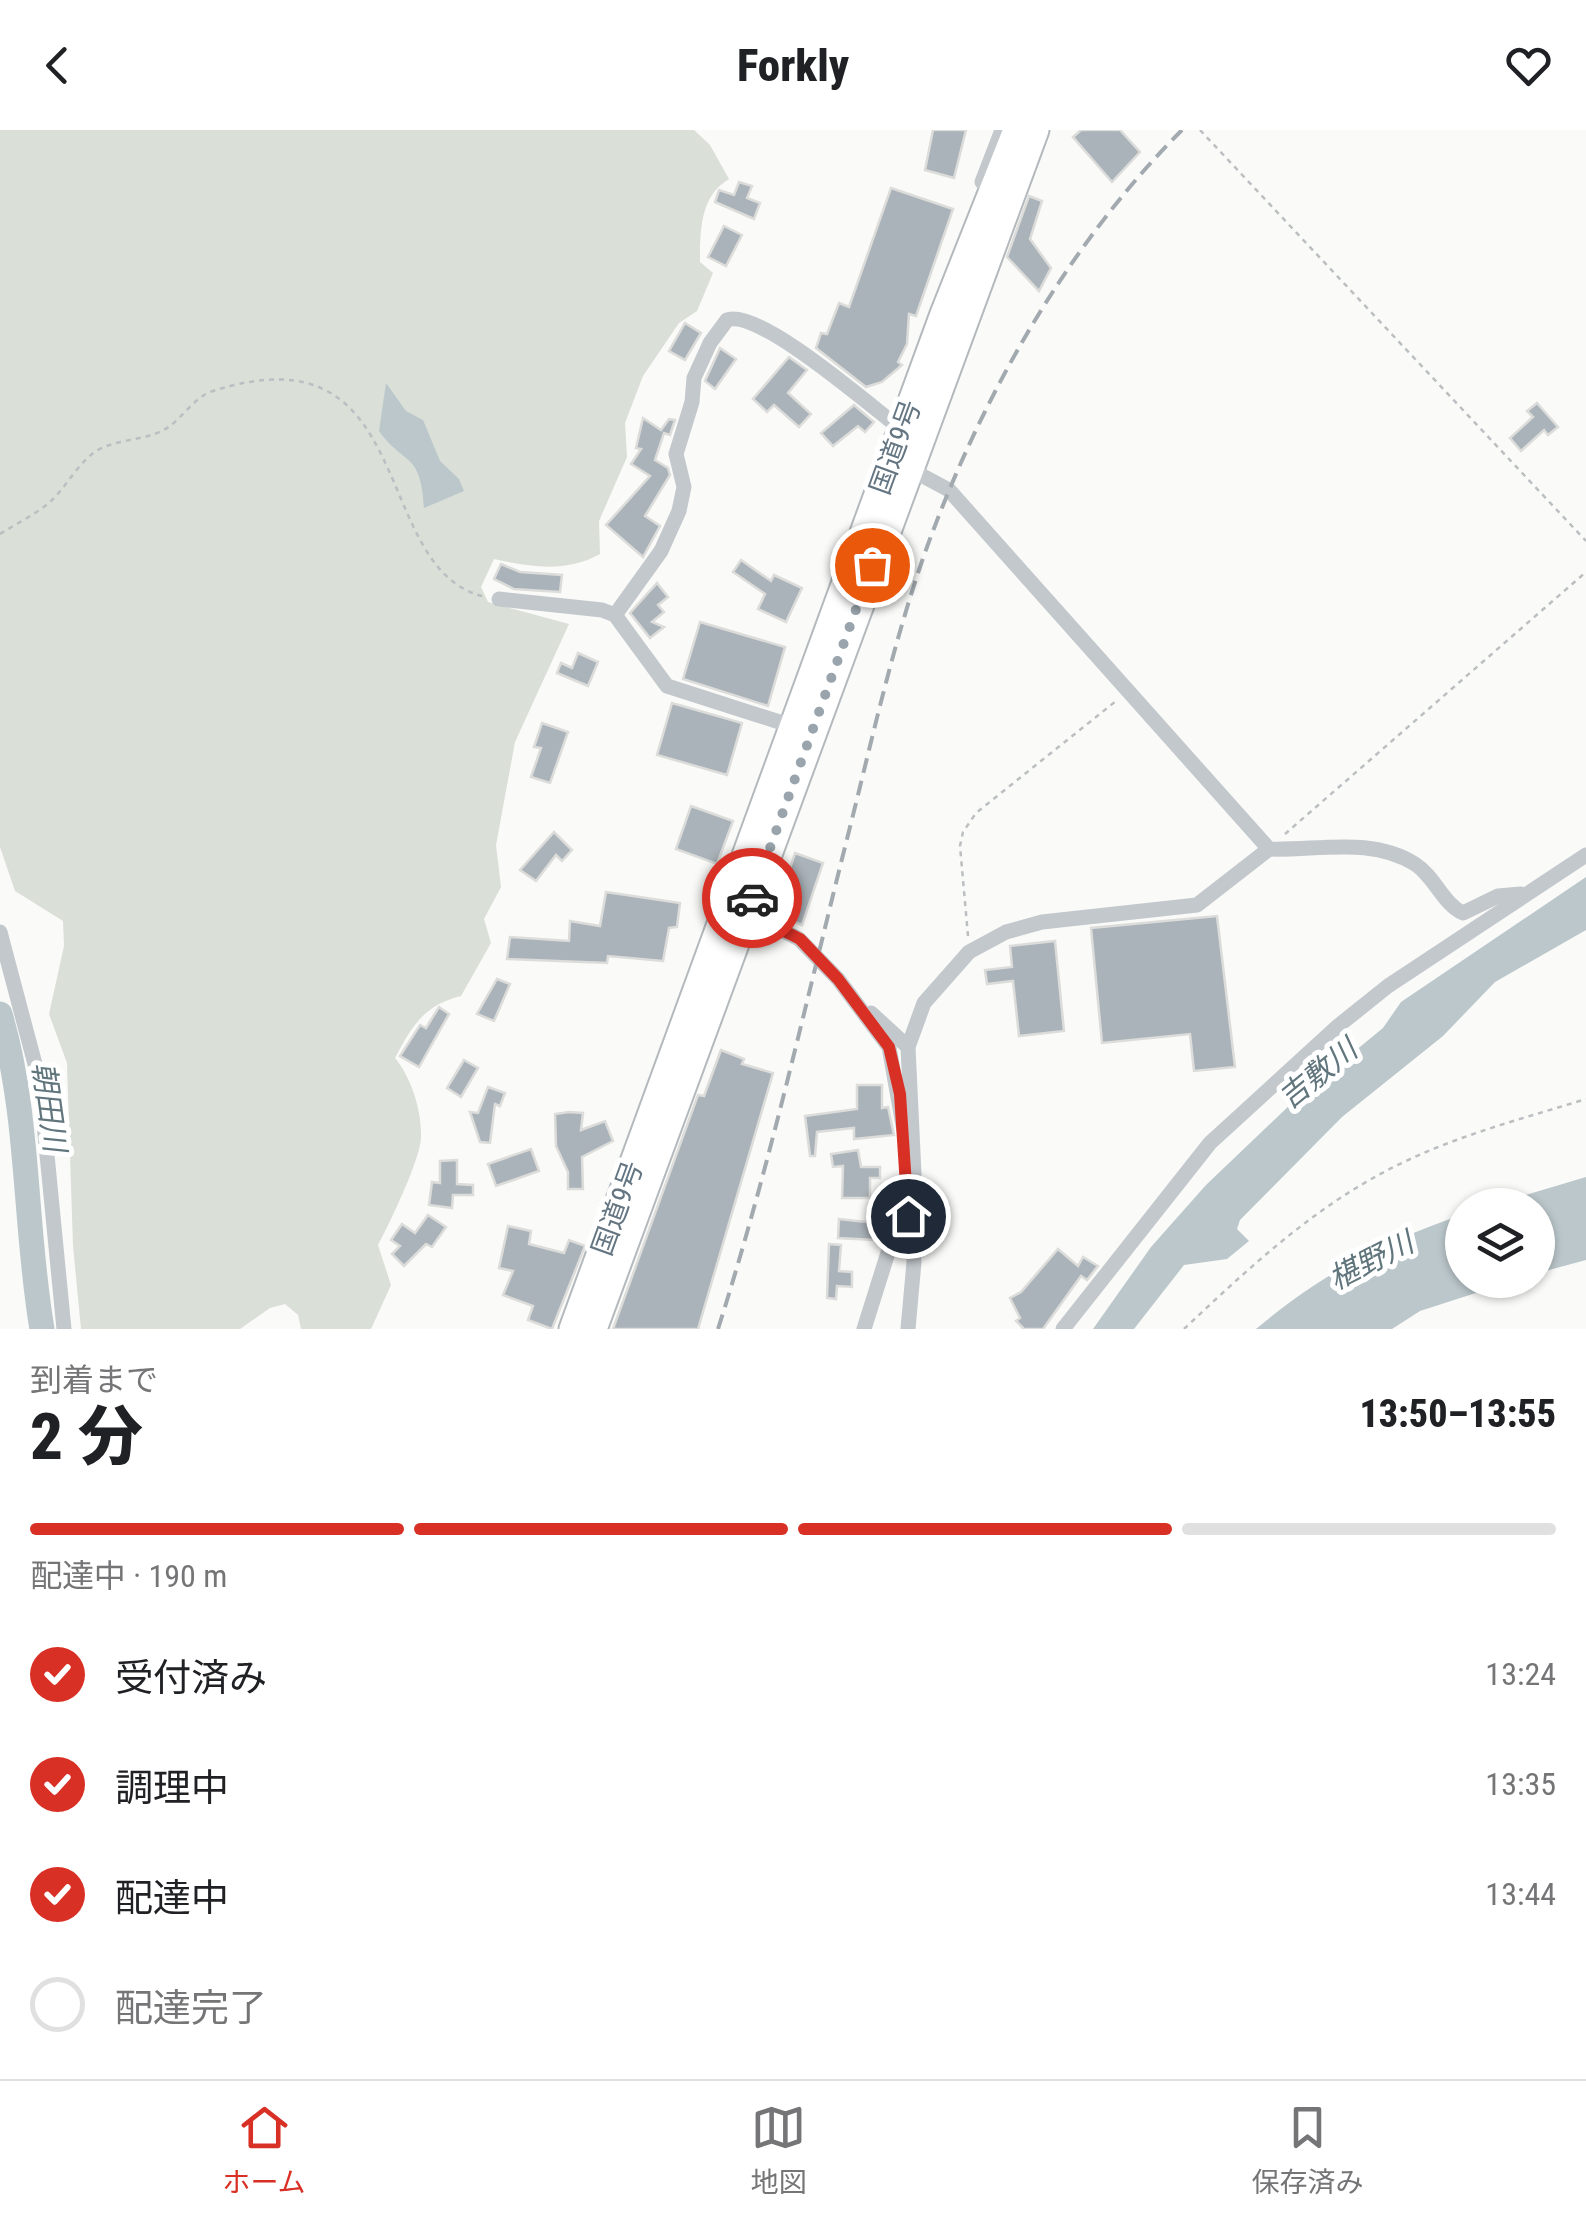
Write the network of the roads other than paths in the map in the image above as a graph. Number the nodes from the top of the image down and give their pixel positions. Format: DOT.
graph roads {
  1 [pos="1002,130"];
  2 [pos="1016,130"];
  3 [pos="1036,130"];
  4 [pos="976,225"];
  5 [pos="902,429"];
  6 [pos="908,468"];
  7 [pos="500,600"];
  8 [pos="615,615"];
  9 [pos="792,726"];
  10 [pos="1269,848"];
  11 [pos="1586,855"];
  12 [pos="1521,894"];
  13 [pos="747,912"];
  14 [pos="0,932"];
  15 [pos="859,1008"];
  16 [pos="908,1047"];
  17 [pos="908,1190"];
  18 [pos="908,1216"];
  19 [pos="64,1329"];
  20 [pos="572,1329"];
  21 [pos="594,1329"];
  22 [pos="864,1329"];
  23 [pos="908,1329"];
  24 [pos="1063,1329"];
  1 -- 4 [label="street"];
  2 -- 4 [label="highway, 国道9号"];
  3 -- 6 [label="highway, 国道9号"];
  4 -- 5 [label="highway, 国道9号"];
  5 -- 8 [label="street"];
  5 -- 9 [label="highway, 国道9号"];
  6 -- 10 [label="street"];
  6 -- 13 [label="highway, 国道9号"];
  7 -- 8 [label="street"];
  8 -- 9 [label="street"];
  9 -- 20 [label="highway, 国道9号"];
  10 -- 12 [label="street"];
  10 -- 16 [label="street"];
  11 -- 12 [label="street"];
  12 -- 24 [label="street"];
  13 -- 15 [label="street"];
  13 -- 21 [label="highway, 国道9号"];
  14 -- 19 [label="street"];
  15 -- 16 [label="street"];
  15 -- 17 [label="street"];
  16 -- 17 [label="street"];
  17 -- 18 [label="street"];
  18 -- 22 [label="street"];
  18 -- 23 [label="street"];
}
